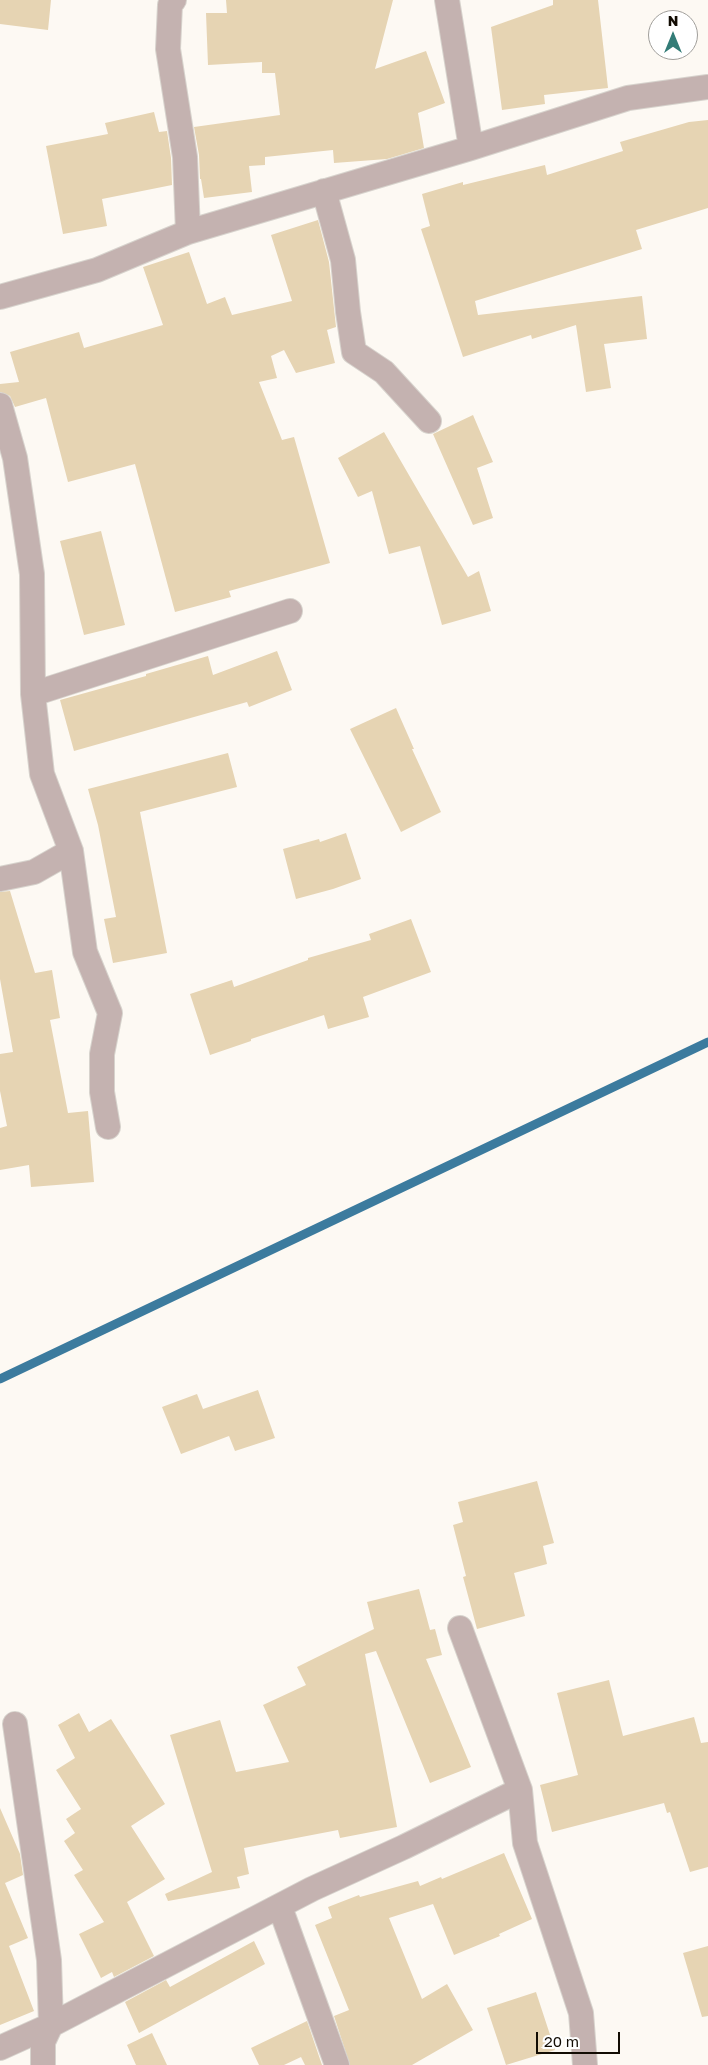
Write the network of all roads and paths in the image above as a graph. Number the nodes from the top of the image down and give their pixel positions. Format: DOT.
graph roads {
  1 [pos="160,0"];
  2 [pos="174,0"];
  3 [pos="447,0"];
  4 [pos="168,49"];
  5 [pos="708,87"];
  6 [pos="472,148"];
  7 [pos="324,191"];
  8 [pos="188,232"];
  9 [pos="0,297"];
  10 [pos="0,405"];
  11 [pos="429,421"];
  12 [pos="290,611"];
  13 [pos="32,694"];
  14 [pos="71,851"];
  15 [pos="0,879"];
  16 [pos="108,1127"];
  17 [pos="460,1628"];
  18 [pos="15,1724"];
  19 [pos="520,1790"];
  20 [pos="280,1907"];
  21 [pos="51,2025"];
  22 [pos="0,2048"];
  23 [pos="43,2065"];
  24 [pos="337,2065"];
  25 [pos="585,2065"];
  1 -- 4 [label="street"];
  2 -- 4 [label="street"];
  3 -- 6 [label="street"];
  4 -- 8 [label="street"];
  5 -- 6 [label="street"];
  6 -- 7 [label="street"];
  7 -- 8 [label="street"];
  7 -- 11 [label="street"];
  8 -- 9 [label="street"];
  10 -- 13 [label="street"];
  12 -- 13 [label="street"];
  13 -- 14 [label="street"];
  14 -- 15 [label="street"];
  14 -- 16 [label="street"];
  17 -- 19 [label="street"];
  18 -- 21 [label="street"];
  19 -- 20 [label="street"];
  19 -- 25 [label="street"];
  20 -- 21 [label="street"];
  20 -- 24 [label="street"];
  21 -- 22 [label="street"];
  21 -- 23 [label="street"];
}
